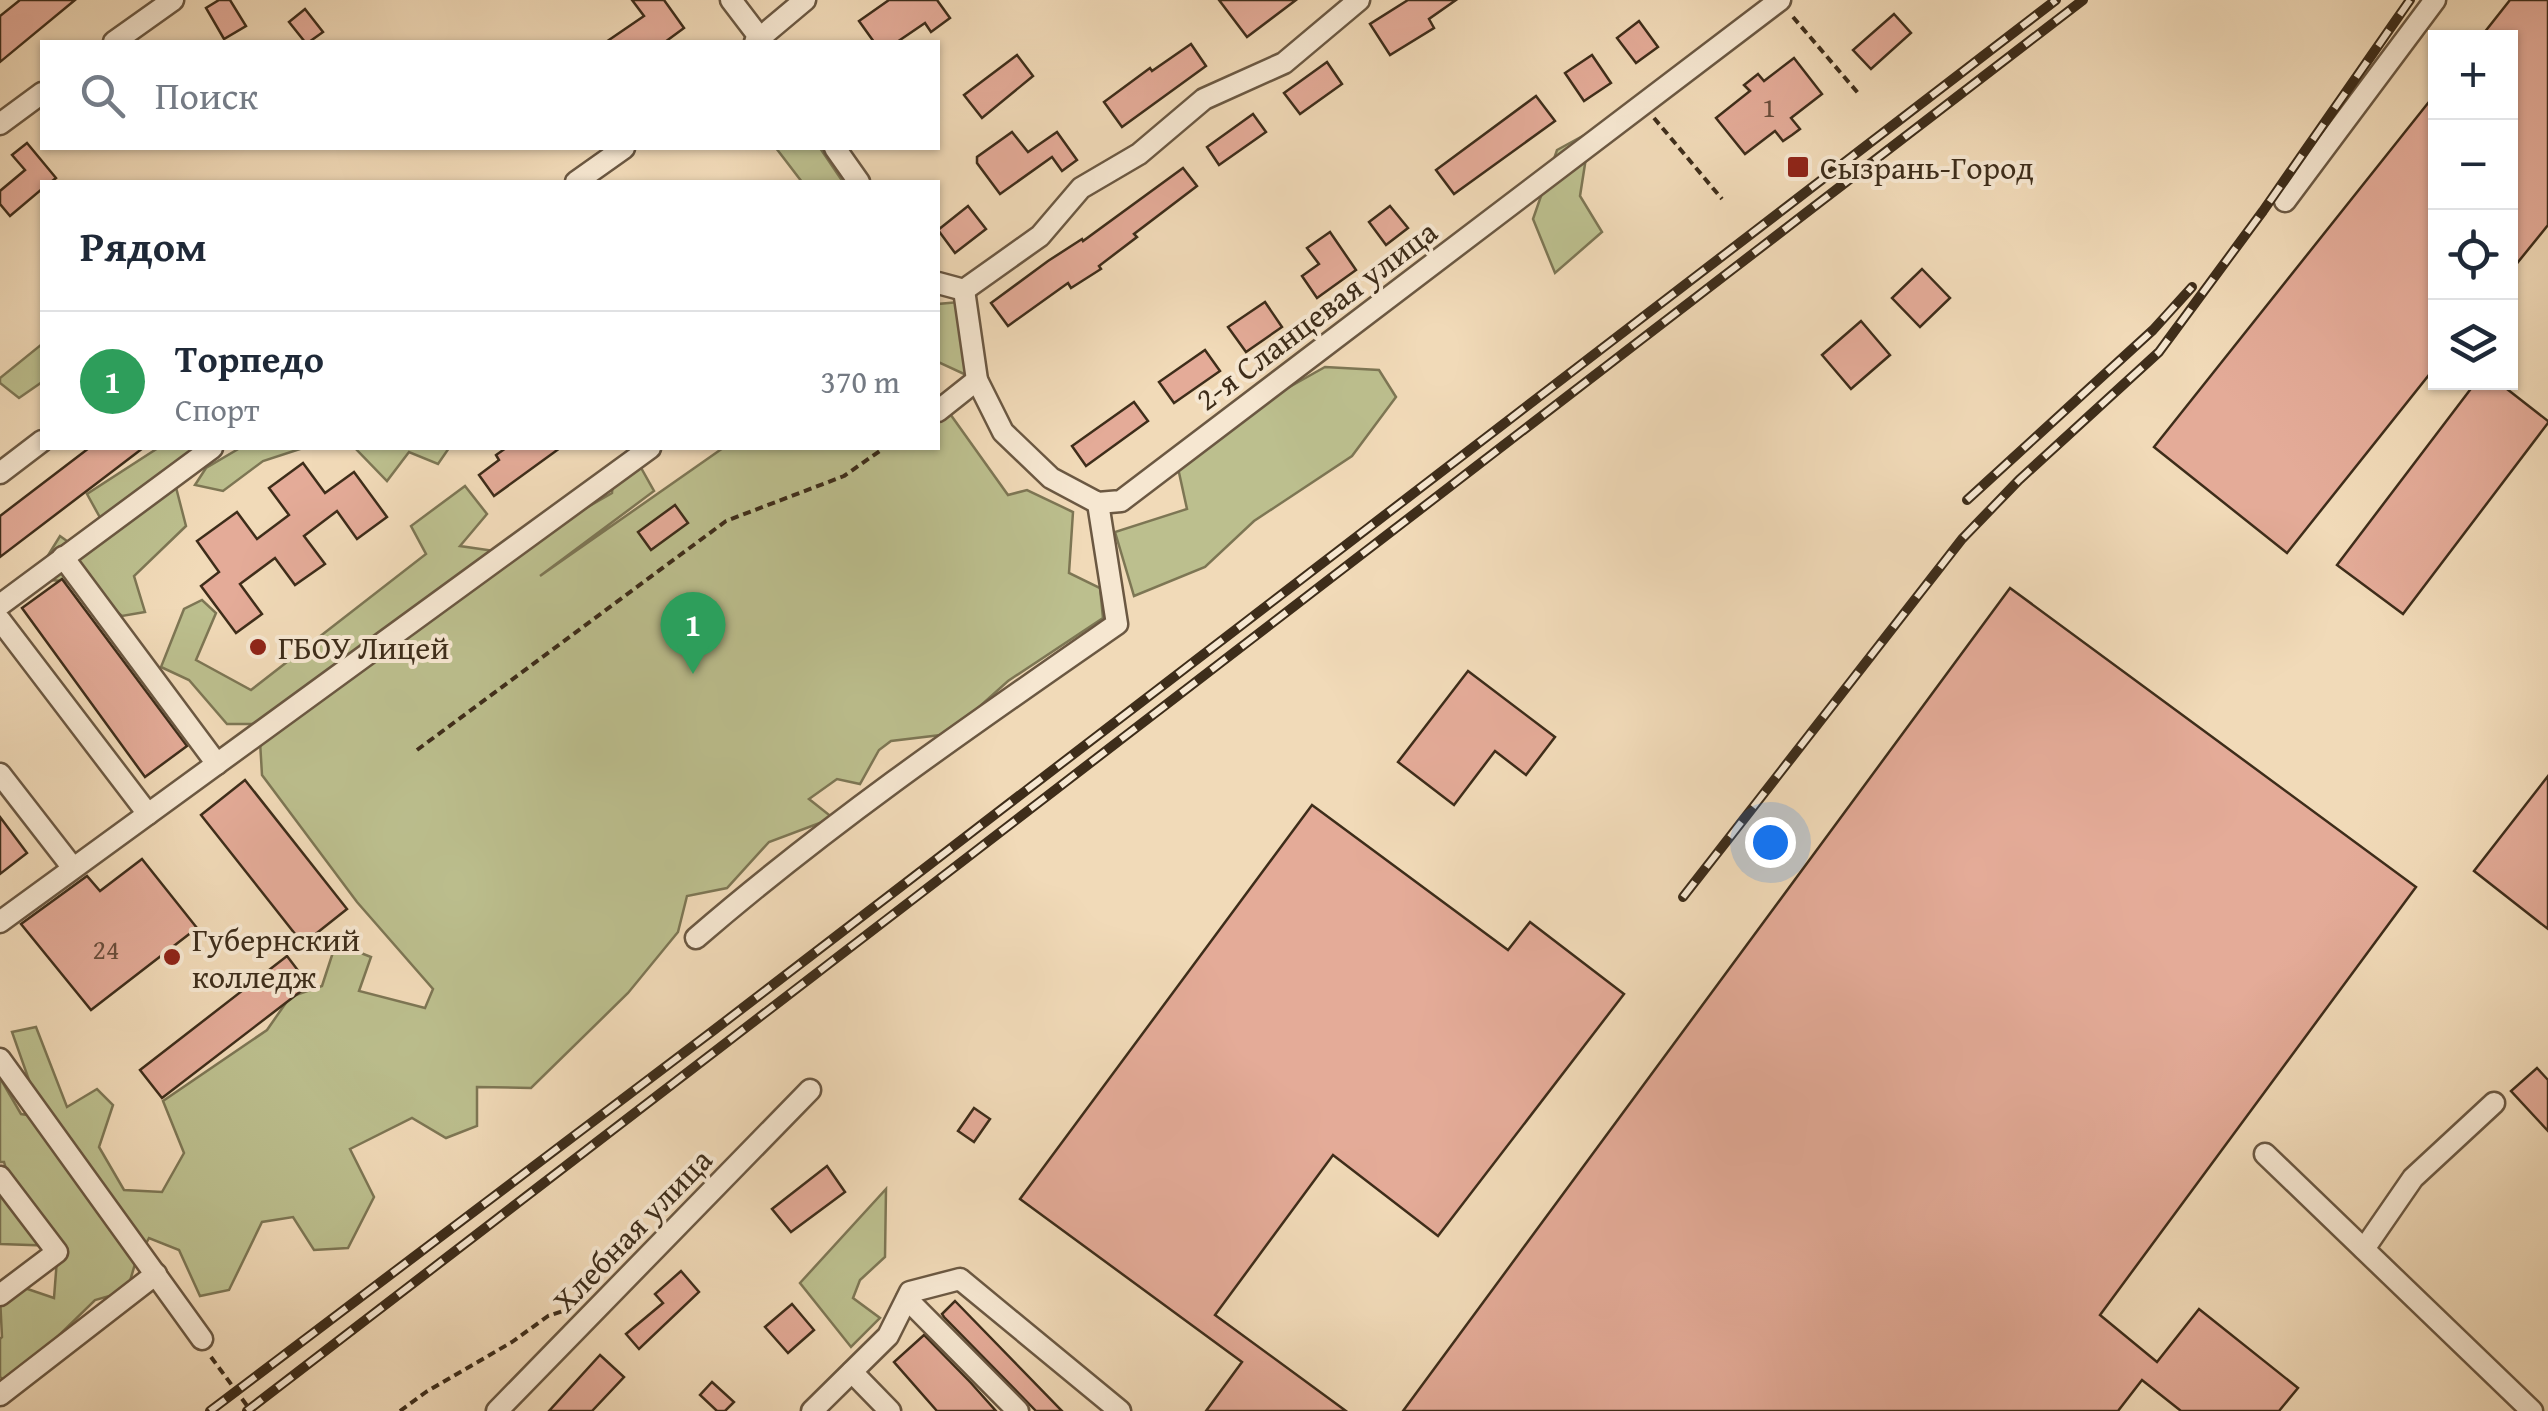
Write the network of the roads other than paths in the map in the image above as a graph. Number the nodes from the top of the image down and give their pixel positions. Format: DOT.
graph roads {
  1 [pos="173,0"];
  2 [pos="732,0"];
  3 [pos="804,0"];
  4 [pos="1359,0"];
  5 [pos="2435,0"];
  6 [pos="1769,4"];
  7 [pos="117,40"];
  8 [pos="759,40"];
  9 [pos="40,95"];
  10 [pos="0,124"];
  11 [pos="621,150"];
  12 [pos="836,150"];
  13 [pos="579,180"];
  14 [pos="859,180"];
  15 [pos="2286,201"];
  16 [pos="940,284"];
  17 [pos="964,290"];
  18 [pos="977,380"];
  19 [pos="940,409"];
  20 [pos="40,443"];
  21 [pos="209,450"];
  22 [pos="647,450"];
  23 [pos="0,473"];
  24 [pos="1098,503"];
  25 [pos="63,557"];
  26 [pos="0,605"];
  27 [pos="0,620"];
  28 [pos="217,764"];
  29 [pos="0,774"];
  30 [pos="148,814"];
  31 [pos="74,868"];
  32 [pos="0,922"];
  33 [pos="696,938"];
  34 [pos="0,1059"];
  35 [pos="810,1090"];
  36 [pos="2494,1103"];
  37 [pos="2264,1154"];
  38 [pos="0,1177"];
  39 [pos="2364,1250"];
  40 [pos="156,1274"];
  41 [pos="0,1295"];
  42 [pos="907,1299"];
  43 [pos="202,1340"];
  44 [pos="852,1372"];
  45 [pos="0,1395"];
  46 [pos="2518,1407"];
  47 [pos="497,1411"];
  48 [pos="812,1411"];
  49 [pos="890,1411"];
  50 [pos="1018,1411"];
  51 [pos="1120,1411"];
  1 -- 7 [label="street"];
  2 -- 8 [label="street"];
  3 -- 8 [label="street"];
  4 -- 17 [label="street"];
  5 -- 15 [label="street"];
  6 -- 24 [label="street, 2-я Сланцевая улица"];
  9 -- 10 [label="street"];
  11 -- 13 [label="street"];
  12 -- 14 [label="street"];
  16 -- 17 [label="street"];
  17 -- 18 [label="street"];
  18 -- 19 [label="street"];
  18 -- 24 [label="street"];
  20 -- 23 [label="street"];
  21 -- 25 [label="street"];
  22 -- 28 [label="street"];
  24 -- 33 [label="street"];
  25 -- 26 [label="street"];
  25 -- 28 [label="street"];
  27 -- 30 [label="street"];
  28 -- 30 [label="street"];
  29 -- 31 [label="street"];
  30 -- 31 [label="street"];
  31 -- 32 [label="street"];
  34 -- 40 [label="street"];
  35 -- 47 [label="street, Хлебная улица"];
  36 -- 39 [label="street"];
  37 -- 39 [label="street"];
  38 -- 41 [label="street"];
  39 -- 46 [label="street"];
  40 -- 43 [label="street"];
  40 -- 45 [label="street"];
  42 -- 44 [label="street"];
  42 -- 50 [label="street"];
  42 -- 51 [label="street"];
  44 -- 48 [label="street"];
  44 -- 49 [label="street"];
}
